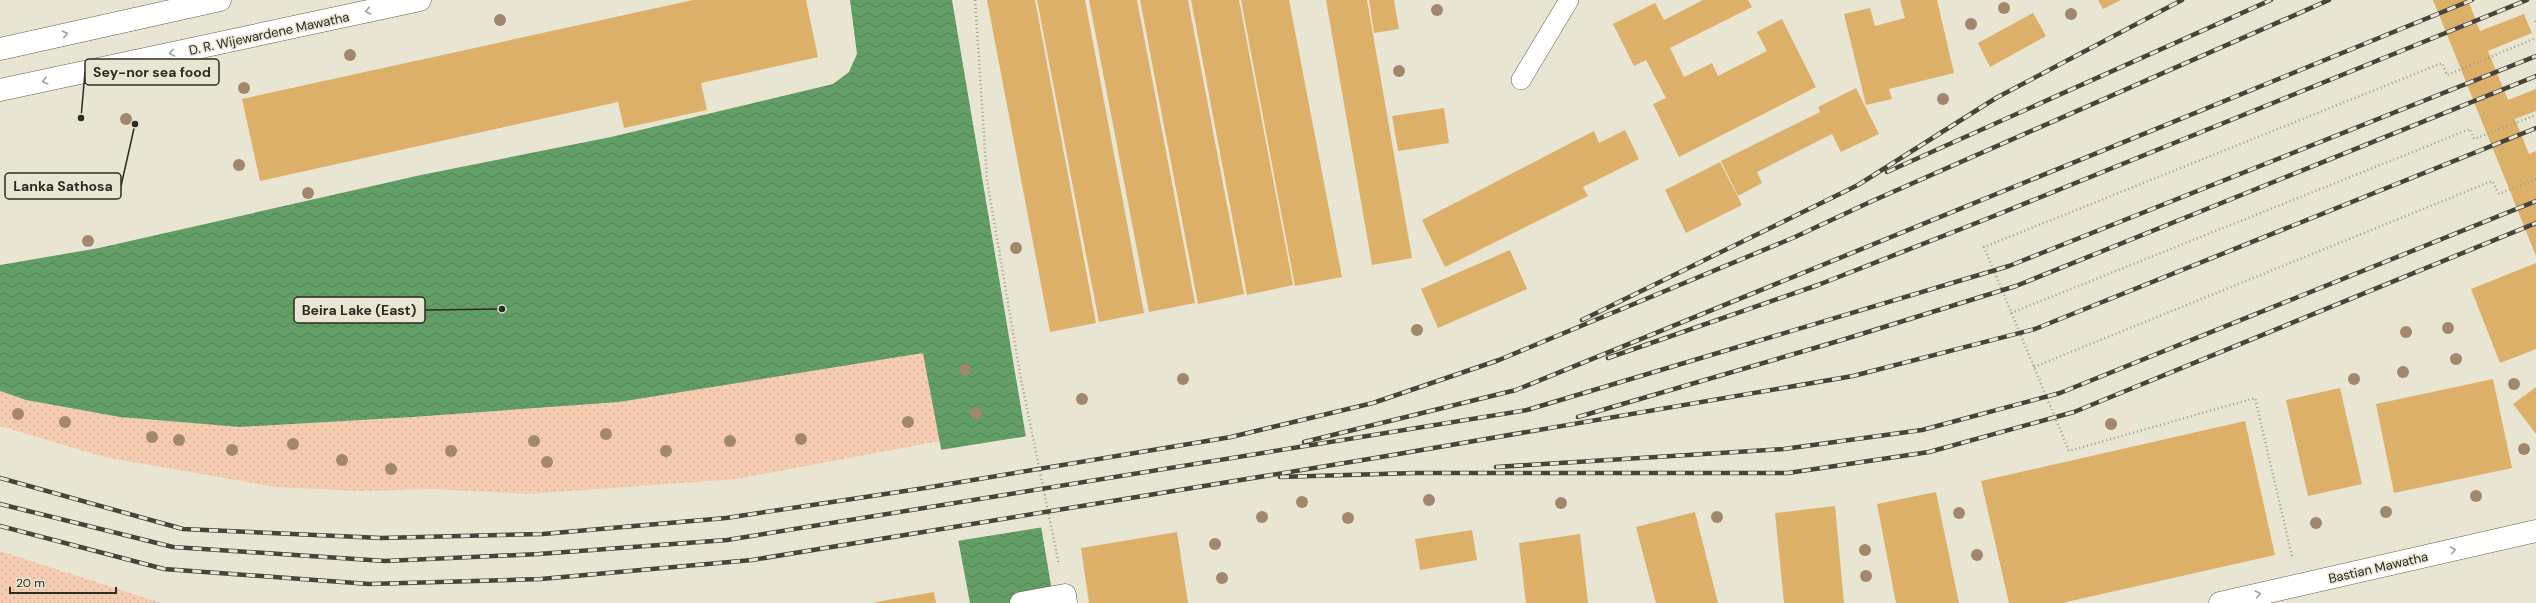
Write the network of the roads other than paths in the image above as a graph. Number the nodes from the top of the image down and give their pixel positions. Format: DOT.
graph roads {
  1 [pos="220,0"];
  2 [pos="420,0"];
  3 [pos="1569,0"];
  4 [pos="0,49"];
  5 [pos="1521,80"];
  6 [pos="0,90"];
  7 [pos="2536,531"];
  8 [pos="1066,599"];
  9 [pos="1021,603"];
  10 [pos="2220,603"];
  4 -- 1 [label="main road, one-way"];
  2 -- 6 [label="main road, D. R. Wijewardene Mawatha, one-way"];
  3 -- 5 [label="lane"];
  10 -- 7 [label="main road, Bastian Mawatha, one-way"];
  8 -- 9 [label="main road"];
}
